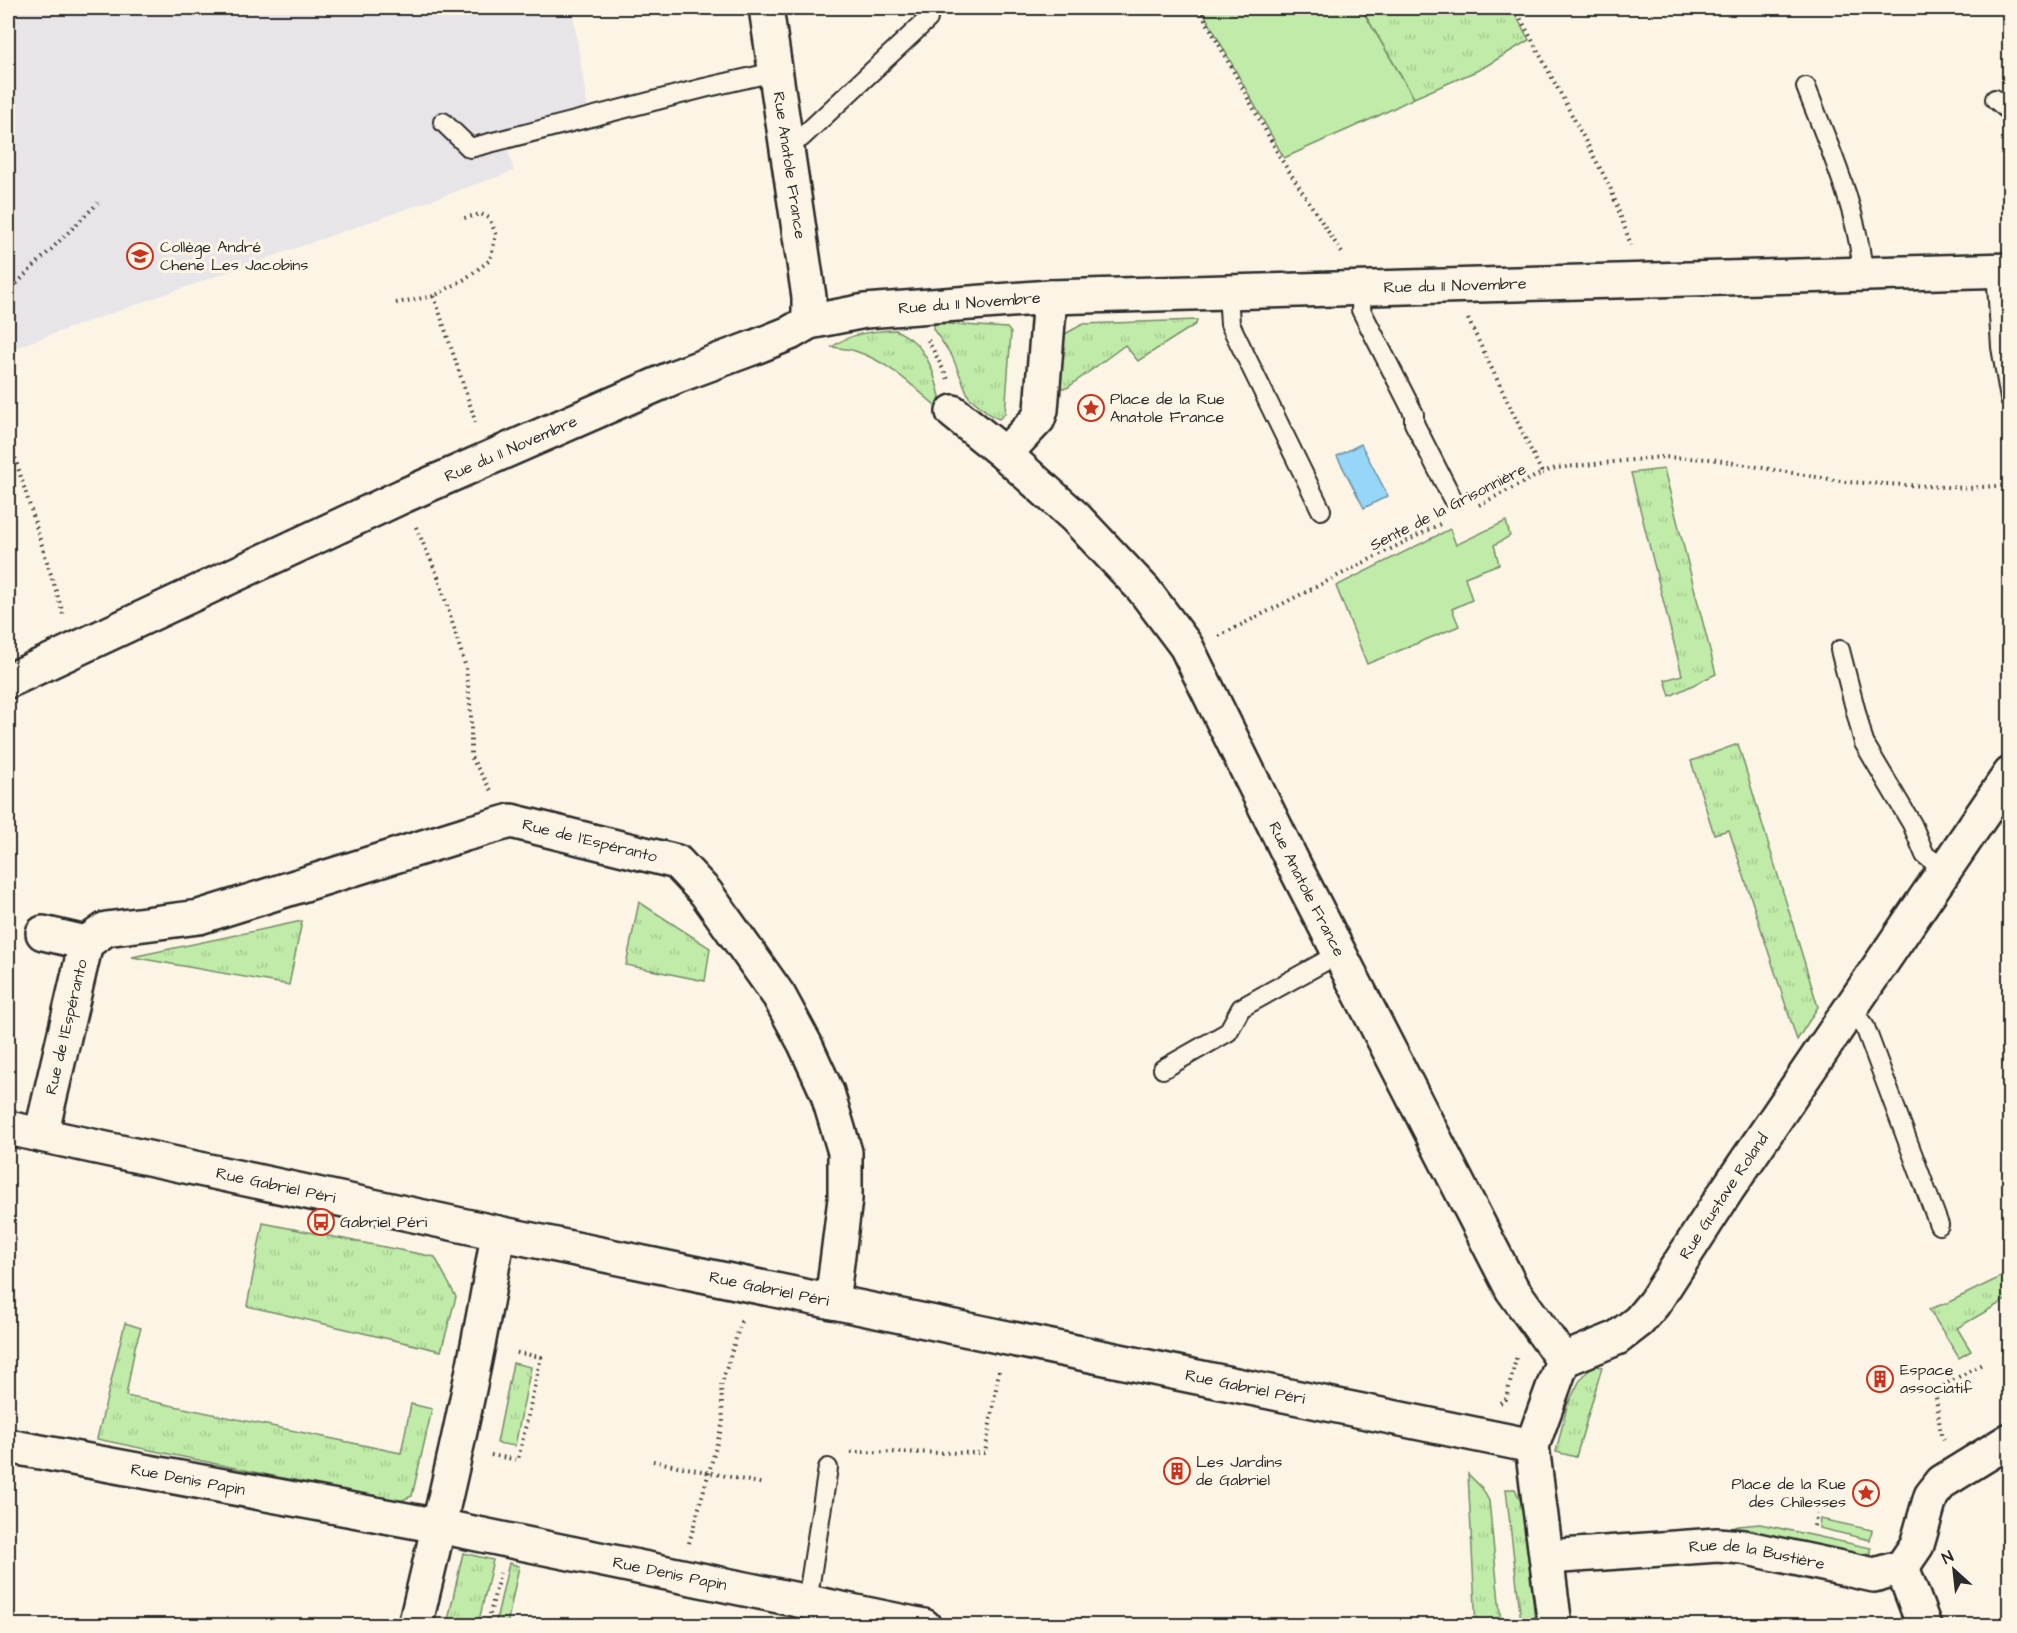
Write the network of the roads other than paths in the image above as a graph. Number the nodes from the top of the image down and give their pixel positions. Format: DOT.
graph roads {
  1 [pos="766,8"];
  2 [pos="928,19"];
  3 [pos="776,74"];
  4 [pos="1806,87"];
  5 [pos="1995,99"];
  6 [pos="2010,112"];
  7 [pos="443,122"];
  8 [pos="786,142"];
  9 [pos="2003,270"];
  10 [pos="1863,274"];
  11 [pos="1362,288"];
  12 [pos="1228,292"];
  13 [pos="1050,297"];
  14 [pos="809,322"];
  15 [pos="2010,399"];
  16 [pos="953,412"];
  17 [pos="1005,454"];
  18 [pos="1452,498"];
  19 [pos="1321,510"];
  20 [pos="1840,650"];
  21 [pos="8,681"];
  22 [pos="2010,774"];
  23 [pos="1945,870"];
  24 [pos="43,933"];
  25 [pos="86,943"];
  26 [pos="1340,953"];
  27 [pos="1848,1012"];
  28 [pos="1163,1069"];
  29 [pos="8,1128"];
  30 [pos="41,1135"];
  31 [pos="1939,1226"];
  32 [pos="498,1233"];
  33 [pos="832,1302"];
  34 [pos="1563,1360"];
  35 [pos="2010,1440"];
  36 [pos="8,1446"];
  37 [pos="1533,1446"];
  38 [pos="828,1468"];
  39 [pos="439,1526"];
  40 [pos="1548,1557"];
  41 [pos="1902,1567"];
  42 [pos="807,1602"];
  43 [pos="908,1624"];
  44 [pos="415,1626"];
  45 [pos="1555,1626"];
  46 [pos="1924,1626"];
  1 -- 3 [label="street, Rue Anatole France"];
  2 -- 8 [label="lane"];
  3 -- 7 [label="lane"];
  3 -- 8 [label="street, Rue Anatole France"];
  4 -- 10 [label="lane"];
  5 -- 6 [label="lane"];
  8 -- 14 [label="street, Rue Anatole France"];
  9 -- 10 [label="street, Rue du 11 Novembre"];
  9 -- 15 [label="lane"];
  10 -- 11 [label="street, Rue du 11 Novembre"];
  11 -- 12 [label="street, Rue du 11 Novembre"];
  11 -- 18 [label="lane"];
  12 -- 13 [label="street, Rue du 11 Novembre"];
  12 -- 19 [label="lane"];
  13 -- 14 [label="street, Rue du 11 Novembre"];
  13 -- 17 [label="street"];
  14 -- 21 [label="street, Rue du 11 Novembre"];
  16 -- 17 [label="street, Rue Anatole France"];
  17 -- 26 [label="street, Rue Anatole France"];
  20 -- 23 [label="lane"];
  22 -- 23 [label="street, Rue Gustave Roland"];
  23 -- 27 [label="street, Rue Gustave Roland"];
  24 -- 25 [label="street, Rue de l'Espéranto"];
  25 -- 30 [label="street, Rue de l'Espéranto"];
  25 -- 33 [label="street, Rue de l'Espéranto"];
  26 -- 28 [label="lane"];
  26 -- 34 [label="street, Rue Anatole France"];
  27 -- 31 [label="lane"];
  27 -- 34 [label="street, Rue Gustave Roland"];
  29 -- 30 [label="street, Rue Gabriel Péri"];
  30 -- 32 [label="street, Rue Gabriel Péri"];
  32 -- 33 [label="street, Rue Gabriel Péri"];
  32 -- 39 [label="street"];
  33 -- 37 [label="street, Rue Gabriel Péri"];
  34 -- 37 [label="street"];
  35 -- 41 [label="street"];
  36 -- 39 [label="street, Rue Denis Papin"];
  37 -- 40 [label="street"];
  38 -- 42 [label="lane"];
  39 -- 42 [label="street, Rue Denis Papin"];
  39 -- 44 [label="street"];
  40 -- 41 [label="street, Rue de la Bustière"];
  40 -- 45 [label="street"];
  41 -- 46 [label="street"];
  42 -- 43 [label="street, Rue Denis Papin"];
}
